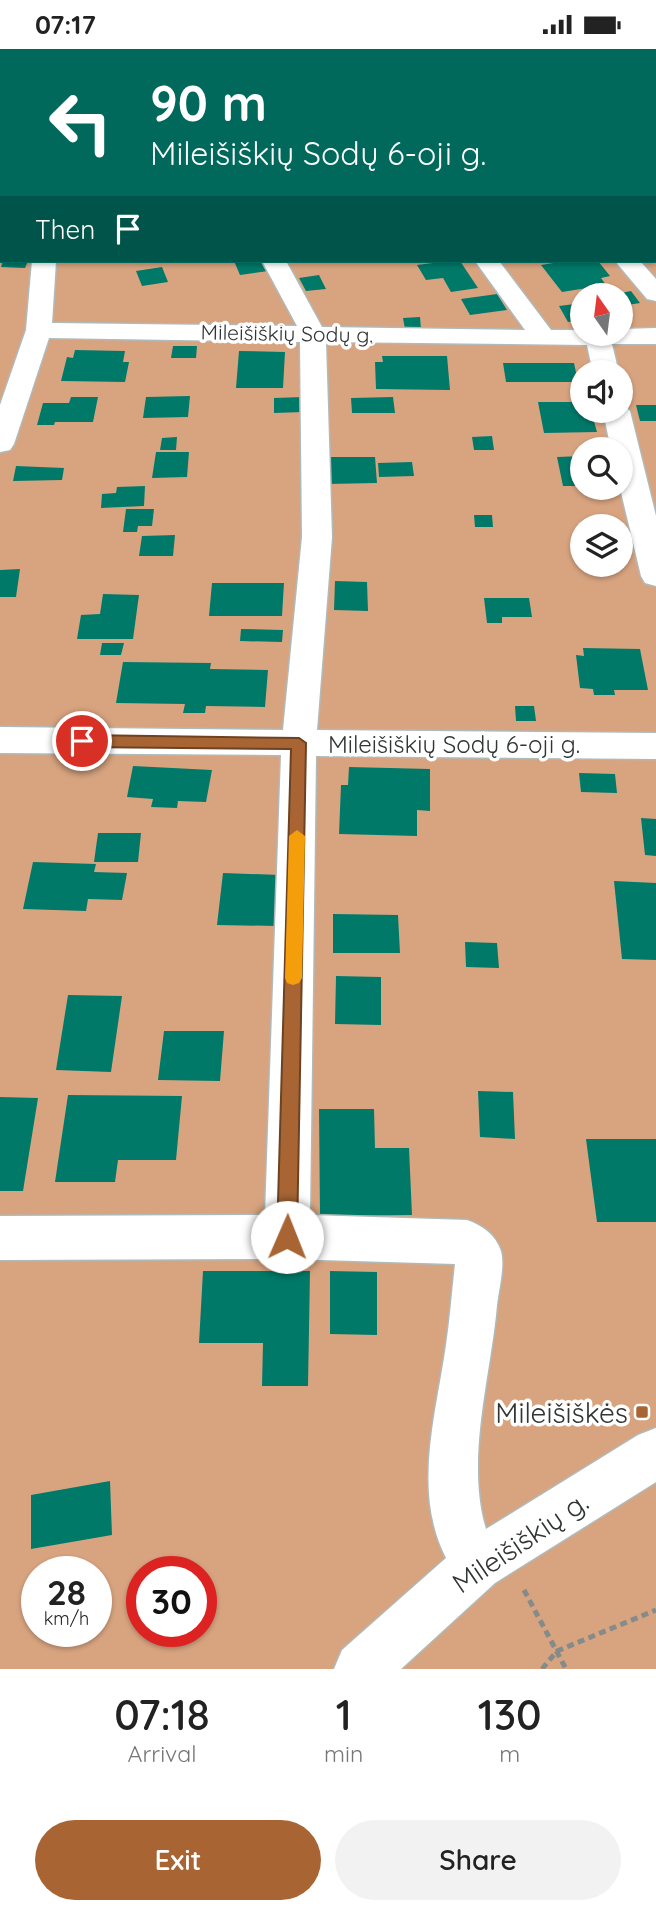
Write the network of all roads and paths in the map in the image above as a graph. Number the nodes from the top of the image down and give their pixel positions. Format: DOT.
graph roads {
  1 [pos="44,263"];
  2 [pos="275,263"];
  3 [pos="488,263"];
  4 [pos="629,263"];
  5 [pos="656,294"];
  6 [pos="39,330"];
  7 [pos="313,333"];
  8 [pos="634,336"];
  9 [pos="656,336"];
  10 [pos="544,338"];
  11 [pos="570,338"];
  12 [pos="619,423"];
  13 [pos="0,444"];
  14 [pos="656,576"];
  15 [pos="0,740"];
  16 [pos="299,743"];
  17 [pos="656,746"];
  18 [pos="287,1237"];
  19 [pos="0,1238"];
  20 [pos="656,1453"];
  21 [pos="489,1557"];
  22 [pos="656,1610"];
  23 [pos="557,1651"];
  24 [pos="361,1669"];
  25 [pos="542,1669"];
  26 [pos="566,1669"];
  1 -- 6 [label="street"];
  2 -- 7 [label="street"];
  3 -- 10 [label="street"];
  4 -- 5 [label="street"];
  6 -- 7 [label="street, Mileišiškių Sodų g."];
  6 -- 13 [label="street"];
  7 -- 10 [label="street, Mileišiškių Sodų g."];
  7 -- 16 [label="street"];
  8 -- 9 [label="street, Mileišiškių Sodų g."];
  10 -- 11 [label="street, Mileišiškių Sodų g."];
  12 -- 14 [label="street"];
  15 -- 16 [label="street, Mileišiškių Sodų 6-oji g."];
  16 -- 17 [label="street, Mileišiškių Sodų 6-oji g."];
  16 -- 18 [label="street"];
  18 -- 19 [label="street"];
  18 -- 21 [label="street"];
  20 -- 21 [label="street, Mileišiškių g."];
  21 -- 23 [label="path"];
  21 -- 24 [label="street, Mileišiškių g."];
  22 -- 23 [label="path"];
  23 -- 25 [label="path"];
  23 -- 26 [label="path"];
}
